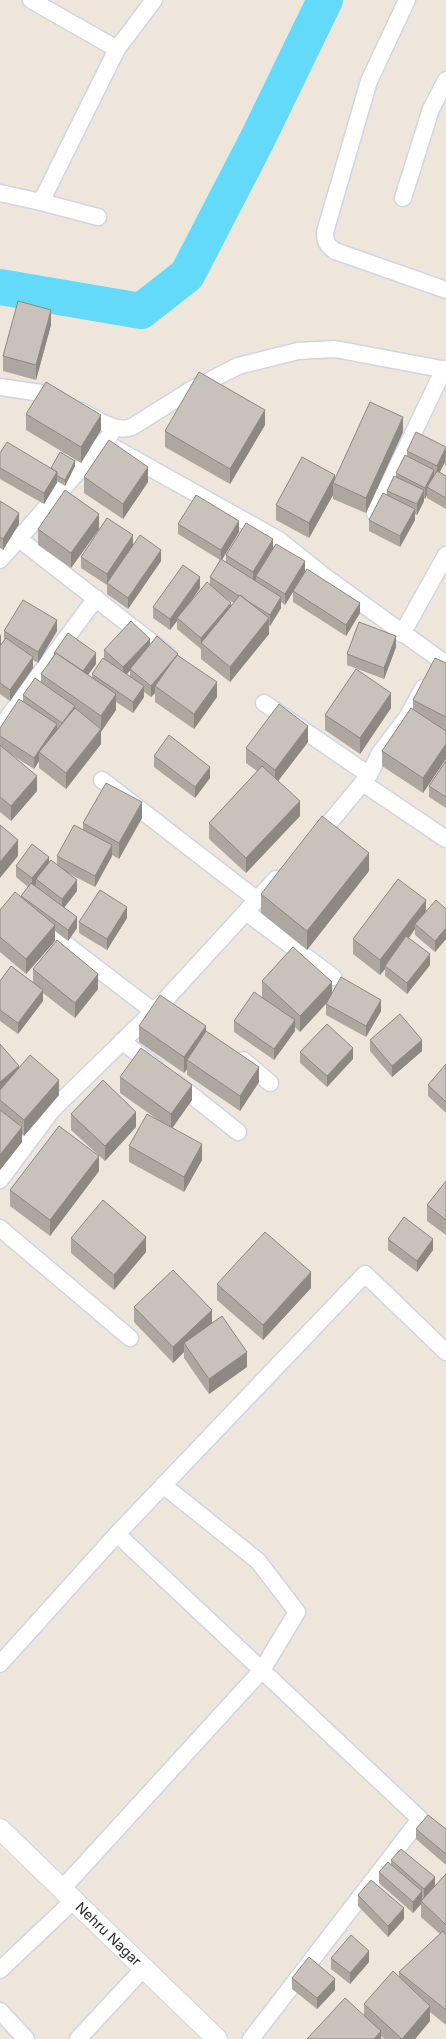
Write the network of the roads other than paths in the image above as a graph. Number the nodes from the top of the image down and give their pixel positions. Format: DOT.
graph roads {
  1 [pos="31,0"];
  2 [pos="154,0"];
  3 [pos="407,0"];
  4 [pos="117,49"];
  5 [pos="446,80"];
  6 [pos="0,193"];
  7 [pos="403,198"];
  8 [pos="40,202"];
  9 [pos="98,218"];
  10 [pos="446,290"];
  11 [pos="445,370"];
  12 [pos="0,387"];
  13 [pos="116,428"];
  14 [pos="104,442"];
  15 [pos="371,522"];
  16 [pos="20,539"];
  17 [pos="446,556"];
  18 [pos="0,560"];
  19 [pos="96,598"];
  20 [pos="402,634"];
  21 [pos="168,655"];
  22 [pos="442,662"];
  23 [pos="264,703"];
  24 [pos="0,728"];
  25 [pos="366,779"];
  26 [pos="102,780"];
  27 [pos="446,839"];
  28 [pos="302,853"];
  29 [pos="289,866"];
  30 [pos="251,905"];
  31 [pos="26,914"];
  32 [pos="333,977"];
  33 [pos="166,999"];
  34 [pos="153,1011"];
  35 [pos="181,1011"];
  36 [pos="122,1041"];
  37 [pos="233,1052"];
  38 [pos="270,1082"];
  39 [pos="238,1132"];
  40 [pos="0,1180"];
  41 [pos="0,1228"];
  42 [pos="130,1338"];
  43 [pos="446,1352"];
  44 [pos="163,1485"];
  45 [pos="117,1534"];
  46 [pos="0,1664"];
  47 [pos="262,1670"];
  48 [pos="420,1819"];
  49 [pos="437,1824"];
  50 [pos="0,1829"];
  51 [pos="68,1895"];
  52 [pos="144,1968"];
  53 [pos="0,1970"];
  54 [pos="0,2011"];
  55 [pos="26,2039"];
  56 [pos="78,2039"];
  57 [pos="217,2039"];
  58 [pos="251,2039"];
  1 -- 4 [label="street"];
  2 -- 4 [label="street"];
  3 -- 10 [label="street"];
  4 -- 8 [label="street"];
  5 -- 7 [label="street"];
  6 -- 8 [label="street"];
  8 -- 9 [label="street"];
  11 -- 13 [label="street"];
  11 -- 15 [label="street"];
  12 -- 13 [label="street"];
  13 -- 14 [label="street"];
  14 -- 16 [label="street"];
  14 -- 20 [label="street"];
  16 -- 18 [label="street"];
  16 -- 19 [label="street"];
  17 -- 20 [label="street"];
  19 -- 21 [label="street"];
  19 -- 24 [label="street"];
  20 -- 22 [label="street"];
  22 -- 25 [label="street"];
  23 -- 25 [label="street"];
  25 -- 27 [label="street"];
  25 -- 28 [label="street"];
  26 -- 30 [label="street"];
  29 -- 30 [label="street"];
  30 -- 32 [label="street"];
  30 -- 33 [label="street"];
  31 -- 34 [label="street"];
  33 -- 34 [label="street"];
  33 -- 35 [label="street"];
  34 -- 36 [label="street"];
  36 -- 39 [label="street"];
  36 -- 40 [label="street"];
  37 -- 38 [label="street"];
  41 -- 42 [label="street"];
  43 -- 44 [label="street"];
  44 -- 45 [label="street"];
  44 -- 47 [label="street"];
  45 -- 46 [label="street"];
  45 -- 47 [label="street"];
  47 -- 48 [label="street"];
  47 -- 51 [label="street"];
  48 -- 49 [label="street"];
  48 -- 58 [label="street"];
  50 -- 51 [label="street, Nehru Nagar"];
  51 -- 52 [label="street, Nehru Nagar"];
  51 -- 53 [label="street"];
  52 -- 56 [label="street"];
  52 -- 57 [label="street, Nehru Nagar"];
  54 -- 55 [label="street"];
}
